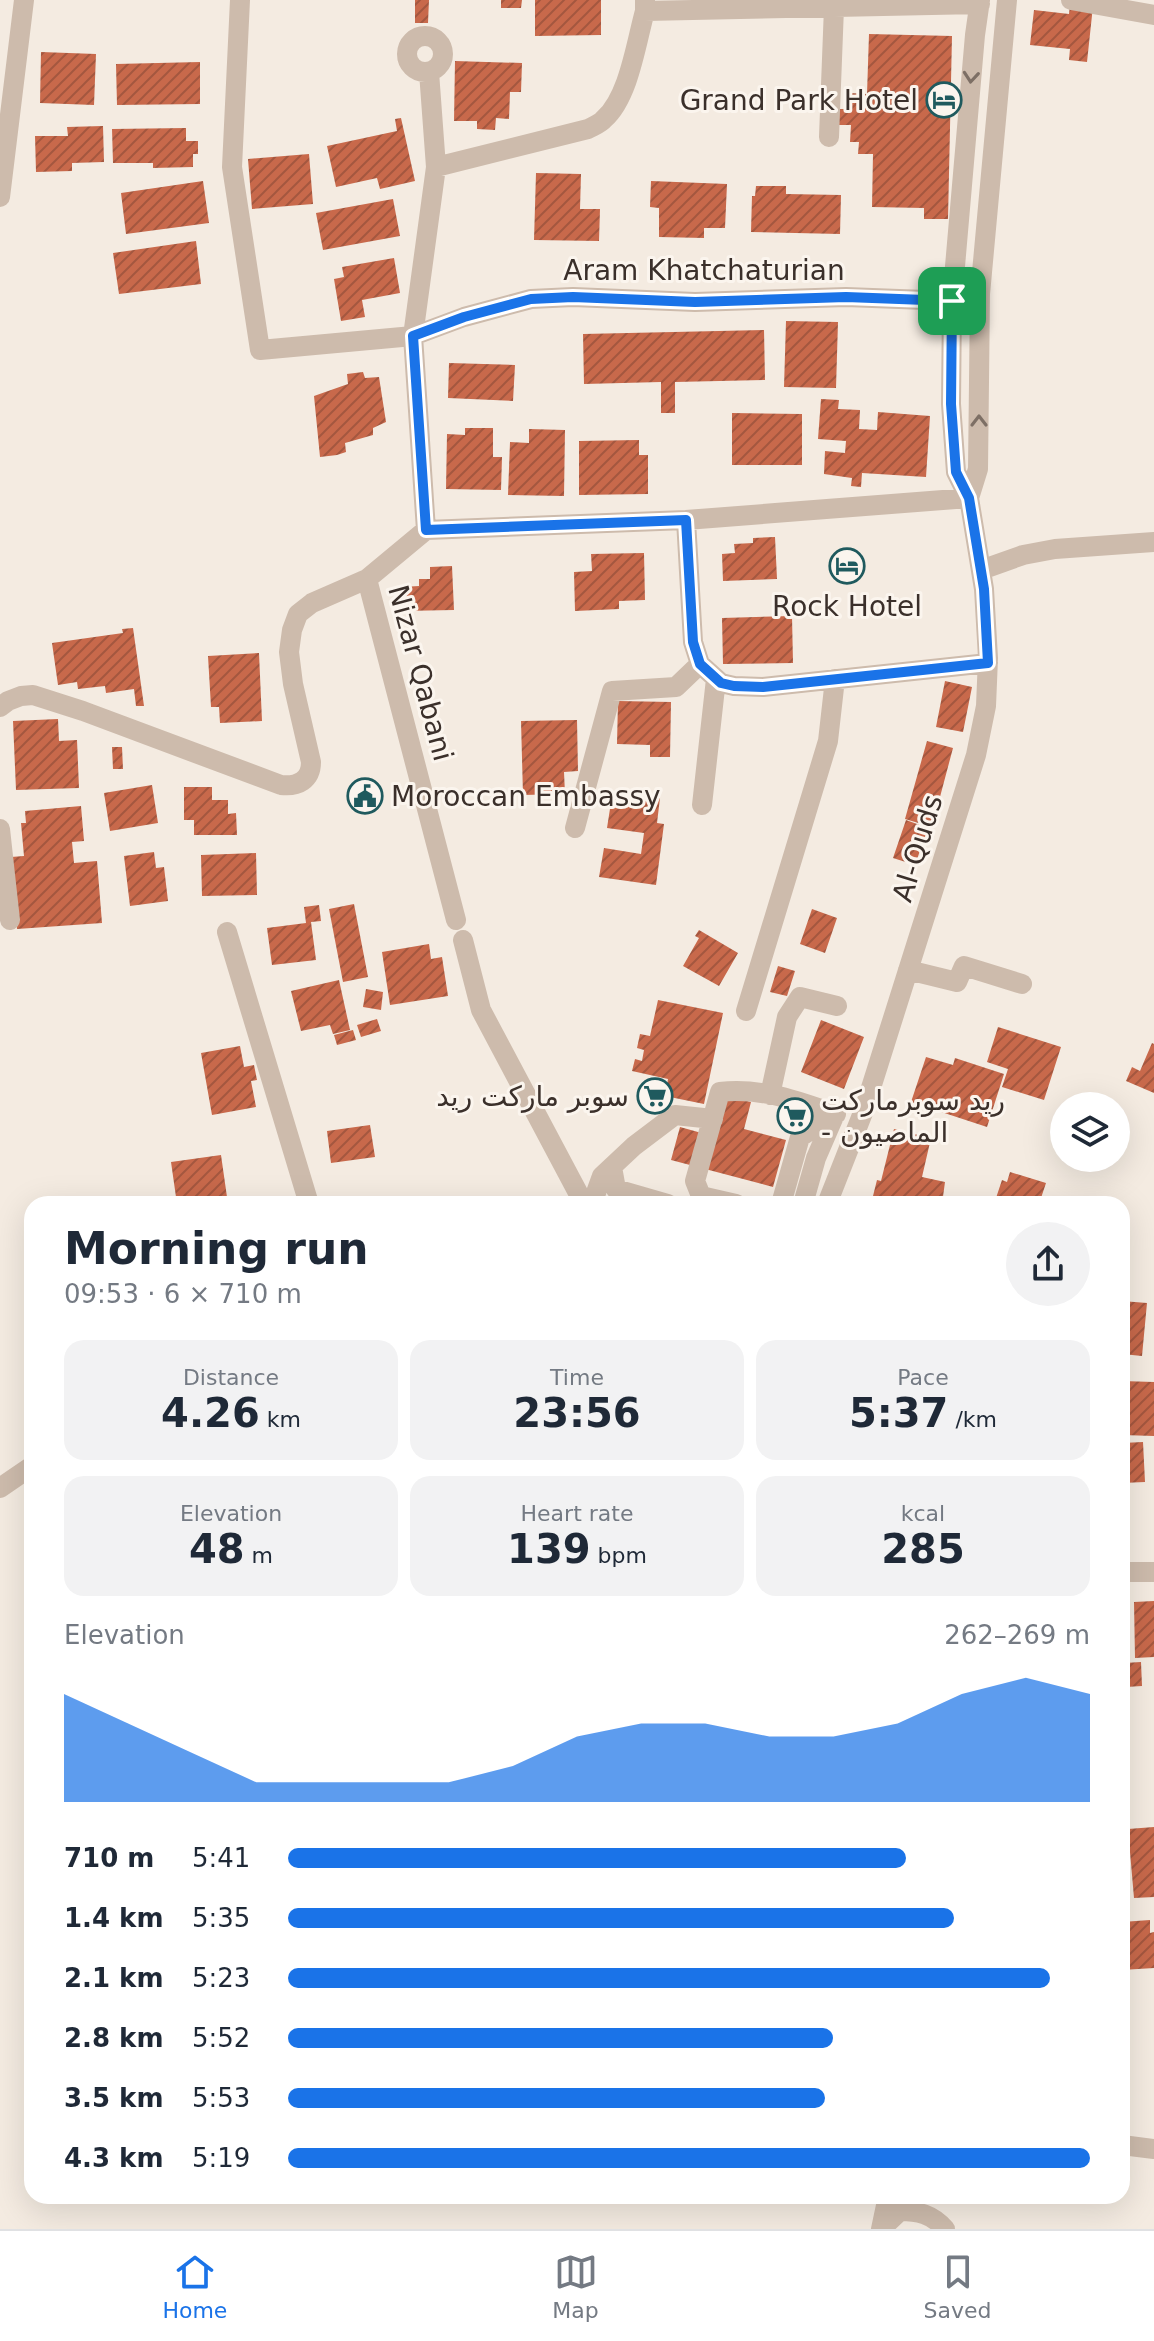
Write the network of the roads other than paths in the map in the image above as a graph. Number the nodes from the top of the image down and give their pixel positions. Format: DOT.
graph roads {
  1 [pos="24,0"];
  2 [pos="240,0"];
  3 [pos="1007,0"];
  4 [pos="1071,0"];
  5 [pos="980,2"];
  6 [pos="645,6"];
  7 [pos="834,7"];
  8 [pos="1154,15"];
  9 [pos="429,72"];
  10 [pos="829,137"];
  11 [pos="436,167"];
  12 [pos="0,197"];
  13 [pos="952,301"];
  14 [pos="413,336"];
  15 [pos="969,498"];
  16 [pos="686,520"];
  17 [pos="426,530"];
  18 [pos="1154,542"];
  19 [pos="981,570"];
  20 [pos="367,579"];
  21 [pos="988,663"];
  22 [pos="700,664"];
  23 [pos="716,679"];
  24 [pos="835,679"];
  25 [pos="0,707"];
  26 [pos="702,805"];
  27 [pos="575,828"];
  28 [pos="0,829"];
  29 [pos="10,920"];
  30 [pos="456,920"];
  31 [pos="227,932"];
  32 [pos="463,940"];
  33 [pos="908,970"];
  34 [pos="1022,984"];
  35 [pos="837,1006"];
  36 [pos="746,1011"];
  37 [pos="770,1095"];
  38 [pos="864,1110"];
  39 [pos="835,1114"];
  40 [pos="713,1119"];
  41 [pos="612,1167"];
  42 [pos="307,1196"];
  43 [pos="590,1196"];
  44 [pos="596,1196"];
  45 [pos="640,1196"];
  46 [pos="699,1196"];
  47 [pos="783,1196"];
  48 [pos="805,1196"];
  49 [pos="830,1196"];
  50 [pos="24,1472"];
  51 [pos="0,1488"];
  52 [pos="1130,1572"];
  53 [pos="1154,1572"];
  54 [pos="1130,2146"];
  55 [pos="1154,2149"];
  56 [pos="879,2204"];
  57 [pos="886,2204"];
  58 [pos="881,2229"];
  59 [pos="945,2229"];
  1 -- 12 [label="street"];
  2 -- 14 [label="street, Aram Khatchaturian"];
  15 -- 3 [label="street, Al-Quds, one-way"];
  4 -- 8 [label="street"];
  5 -- 7 [label="street"];
  5 -- 13 [label="street, Al-Quds, one-way"];
  6 -- 7 [label="street"];
  6 -- 11 [label="street"];
  7 -- 10 [label="street"];
  9 -- 11 [label="street"];
  11 -- 14 [label="street"];
  13 -- 14 [label="street, Aram Khatchaturian"];
  13 -- 15 [label="street, Al-Quds"];
  14 -- 17 [label="street"];
  15 -- 16 [label="street"];
  15 -- 19 [label="street, Al-Quds"];
  16 -- 17 [label="street"];
  16 -- 22 [label="street"];
  17 -- 20 [label="street"];
  18 -- 19 [label="street"];
  19 -- 21 [label="street, Al-Quds"];
  20 -- 25 [label="street"];
  20 -- 30 [label="street, Nizar Qabani"];
  21 -- 24 [label="street"];
  21 -- 33 [label="street, Al-Quds"];
  22 -- 23 [label="street"];
  22 -- 27 [label="street"];
  23 -- 24 [label="street"];
  23 -- 26 [label="street"];
  24 -- 36 [label="street"];
  28 -- 29 [label="street"];
  31 -- 42 [label="street"];
  32 -- 43 [label="street"];
  33 -- 34 [label="street"];
  33 -- 38 [label="street, Al-Quds"];
  35 -- 37 [label="street"];
  37 -- 39 [label="street"];
  37 -- 40 [label="street"];
  38 -- 39 [label="street"];
  38 -- 49 [label="street, Al-Quds"];
  39 -- 47 [label="street"];
  39 -- 48 [label="street"];
  40 -- 41 [label="street"];
  40 -- 46 [label="street"];
  41 -- 44 [label="street"];
  41 -- 45 [label="street"];
  50 -- 51 [label="street"];
  52 -- 53 [label="street"];
  54 -- 55 [label="street"];
  56 -- 58 [label="street"];
  57 -- 58 [label="street"];
  58 -- 59 [label="street"];
}
